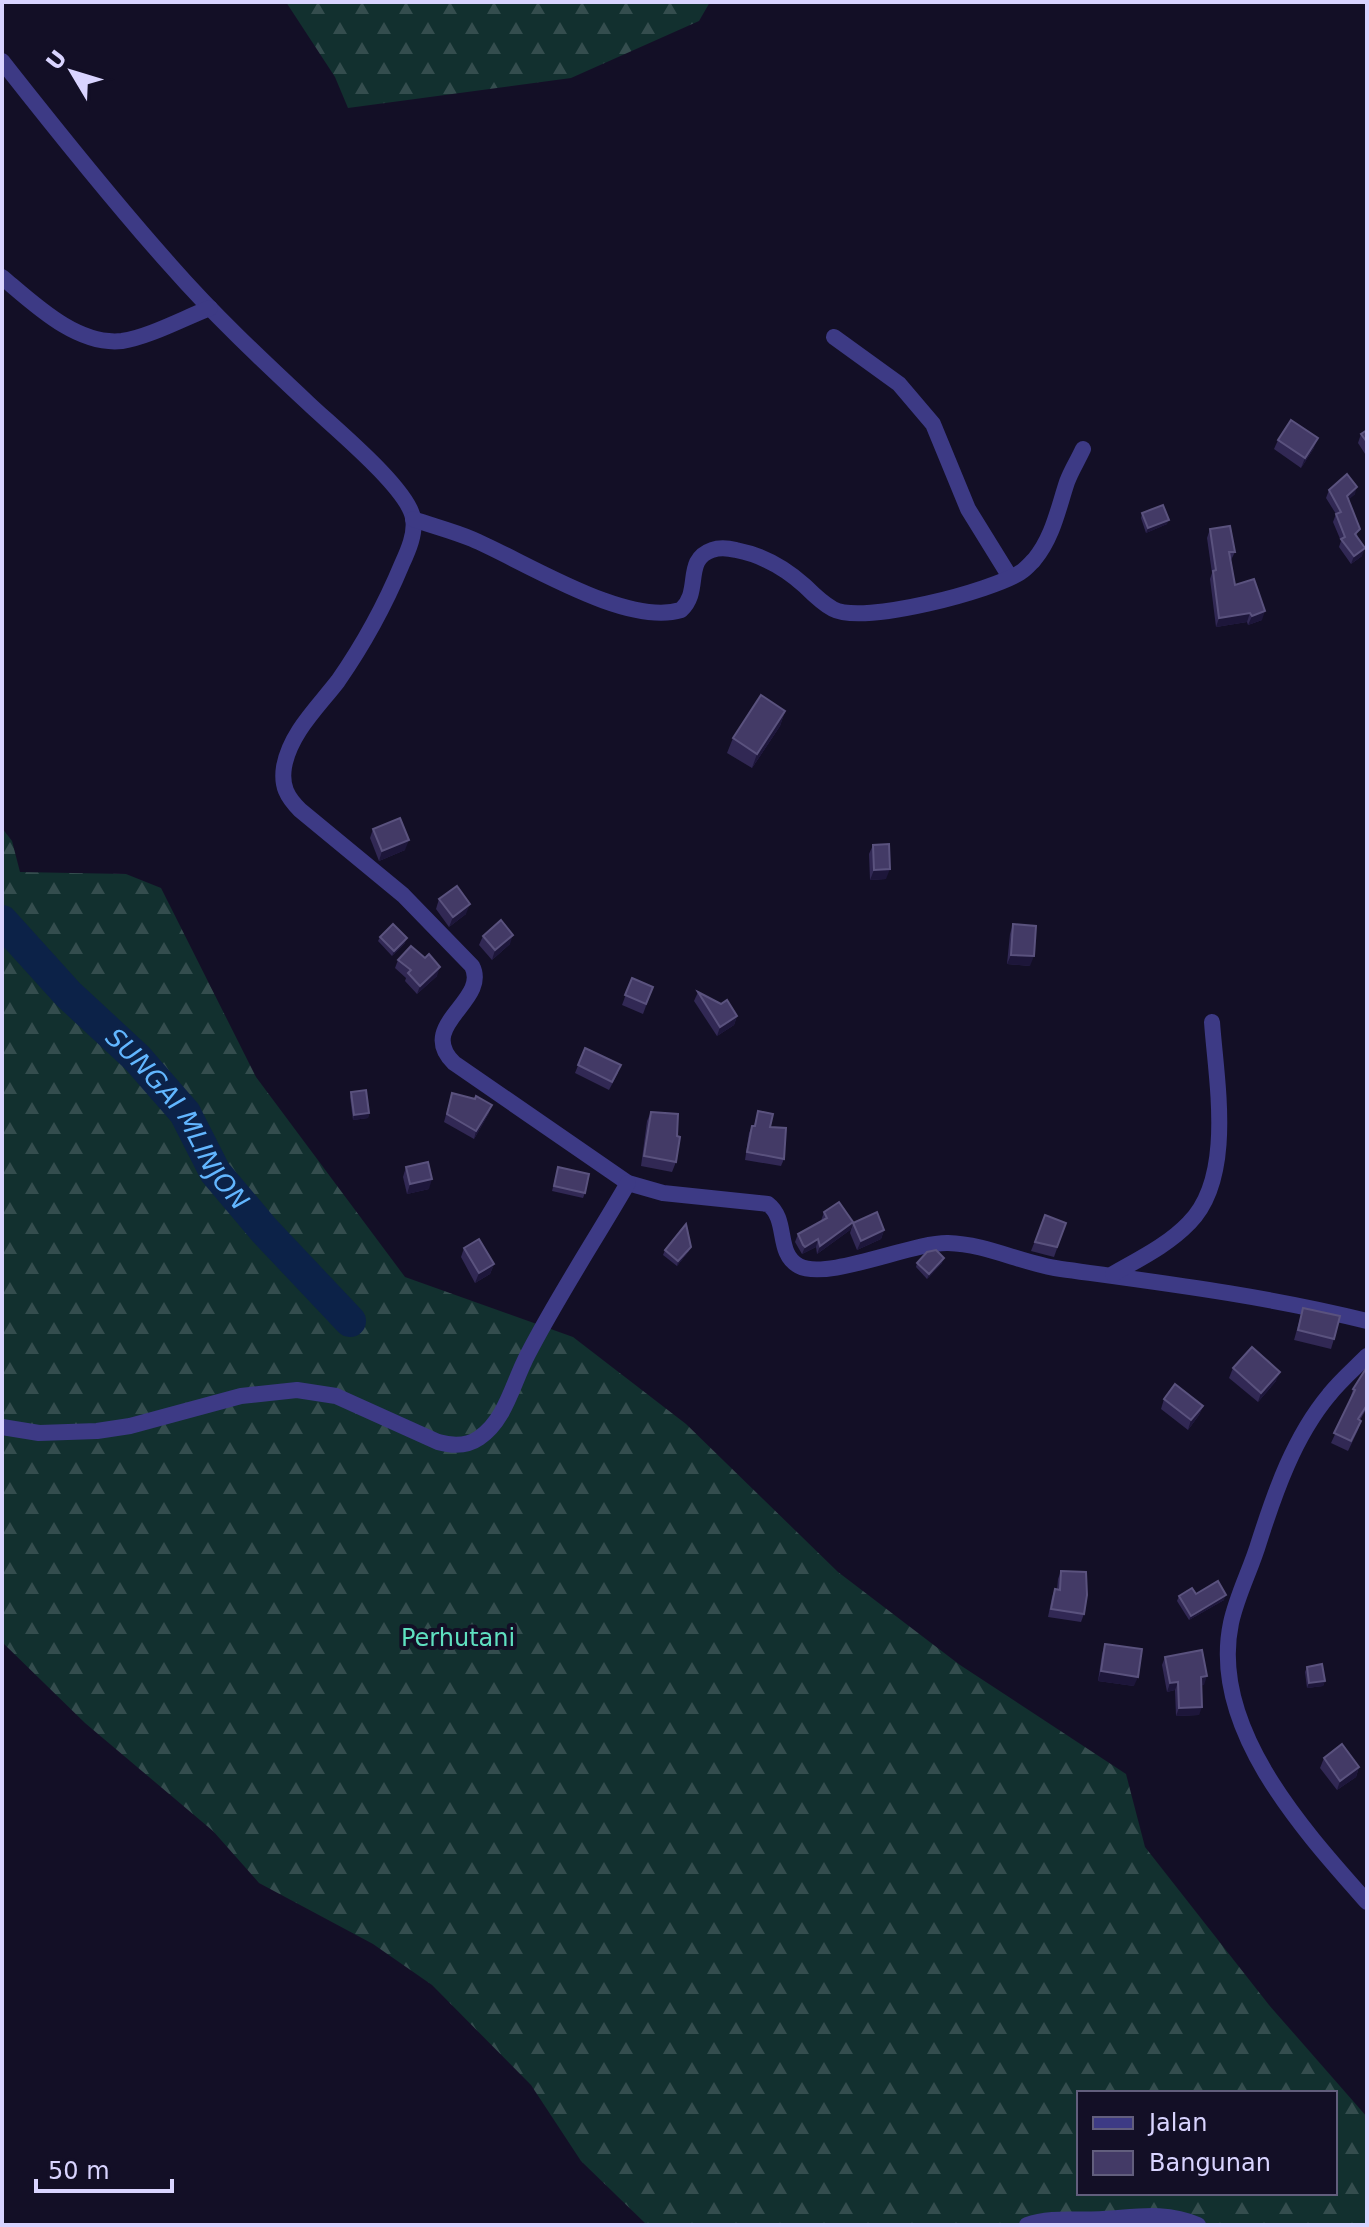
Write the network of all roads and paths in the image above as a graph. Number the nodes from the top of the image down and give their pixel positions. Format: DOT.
graph roads {
  1 [pos="2,61"];
  2 [pos="2,277"];
  3 [pos="210,308"];
  4 [pos="834,337"];
  5 [pos="1083,449"];
  6 [pos="413,519"];
  7 [pos="1010,577"];
  8 [pos="1212,1022"];
  9 [pos="628,1183"];
  10 [pos="1113,1274"];
  11 [pos="1367,1321"];
  12 [pos="1367,1356"];
  13 [pos="2,1427"];
  14 [pos="1367,1902"];
  15 [pos="1027,2225"];
  16 [pos="1198,2225"];
  1 -- 3 [label="street"];
  2 -- 3 [label="street"];
  3 -- 6 [label="street"];
  4 -- 7 [label="street"];
  5 -- 7 [label="street"];
  6 -- 7 [label="street"];
  6 -- 9 [label="street"];
  8 -- 10 [label="street"];
  9 -- 10 [label="street"];
  9 -- 13 [label="street"];
  10 -- 11 [label="street"];
  12 -- 14 [label="street"];
  15 -- 16 [label="street"];
}
